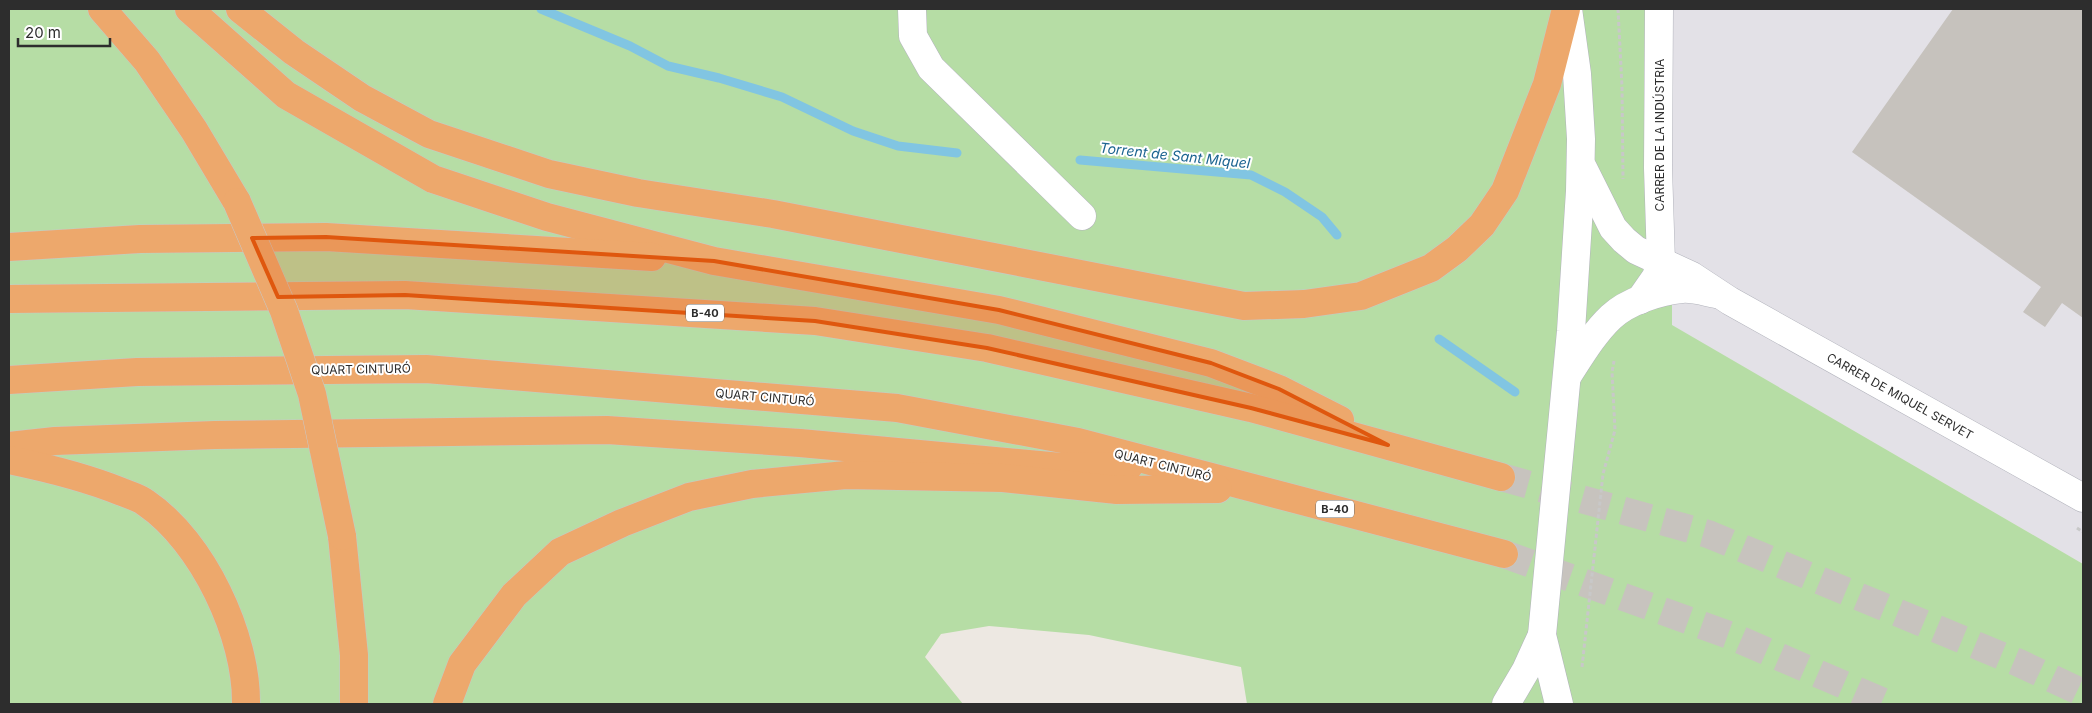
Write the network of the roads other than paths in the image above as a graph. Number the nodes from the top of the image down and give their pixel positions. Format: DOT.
graph roads {
  1 [pos="102,9"];
  2 [pos="189,9"];
  3 [pos="240,9"];
  4 [pos="912,9"];
  5 [pos="1567,9"];
  6 [pos="1660,9"];
  7 [pos="1580,162"];
  8 [pos="1082,216"];
  9 [pos="9,247"];
  10 [pos="714,261"];
  11 [pos="1660,262"];
  12 [pos="1718,294"];
  13 [pos="9,299"];
  14 [pos="1640,300"];
  15 [pos="1566,378"];
  16 [pos="9,380"];
  17 [pos="1388,445"];
  18 [pos="9,446"];
  19 [pos="9,460"];
  20 [pos="1166,466"];
  21 [pos="1501,477"];
  22 [pos="1256,488"];
  23 [pos="2083,498"];
  24 [pos="1504,554"];
  25 [pos="1542,635"];
  26 [pos="246,704"];
  27 [pos="354,704"];
  28 [pos="448,704"];
  29 [pos="1506,704"];
  30 [pos="1559,704"];
  1 -- 27 [label="highway, bridge"];
  2 -- 10 [label="highway"];
  3 -- 5 [label="highway"];
  4 -- 8 [label="street"];
  5 -- 7 [label="street"];
  6 -- 11 [label="street, CARRER DE LA INDÚSTRIA"];
  7 -- 11 [label="street, CARRER DE MIQUEL SERVET"];
  7 -- 15 [label="street"];
  9 -- 10 [label="highway"];
  10 -- 17 [label="highway"];
  11 -- 12 [label="street, CARRER DE MIQUEL SERVET"];
  11 -- 14 [label="street, CARRER DE MIQUEL SERVET"];
  12 -- 14 [label="street, CARRER DE MIQUEL SERVET"];
  12 -- 23 [label="street, CARRER DE MIQUEL SERVET"];
  13 -- 17 [label="highway, B-40"];
  14 -- 15 [label="street, CARRER DE MIQUEL SERVET"];
  15 -- 25 [label="street"];
  16 -- 20 [label="highway, QUART CINTURÓ / B-40"];
  17 -- 21 [label="highway, B-40"];
  18 -- 20 [label="highway"];
  19 -- 26 [label="highway"];
  20 -- 22 [label="highway, QUART CINTURÓ / B-40"];
  22 -- 24 [label="highway, QUART CINTURÓ / B-40"];
  22 -- 28 [label="highway"];
  25 -- 29 [label="street"];
  25 -- 30 [label="street"];
}
